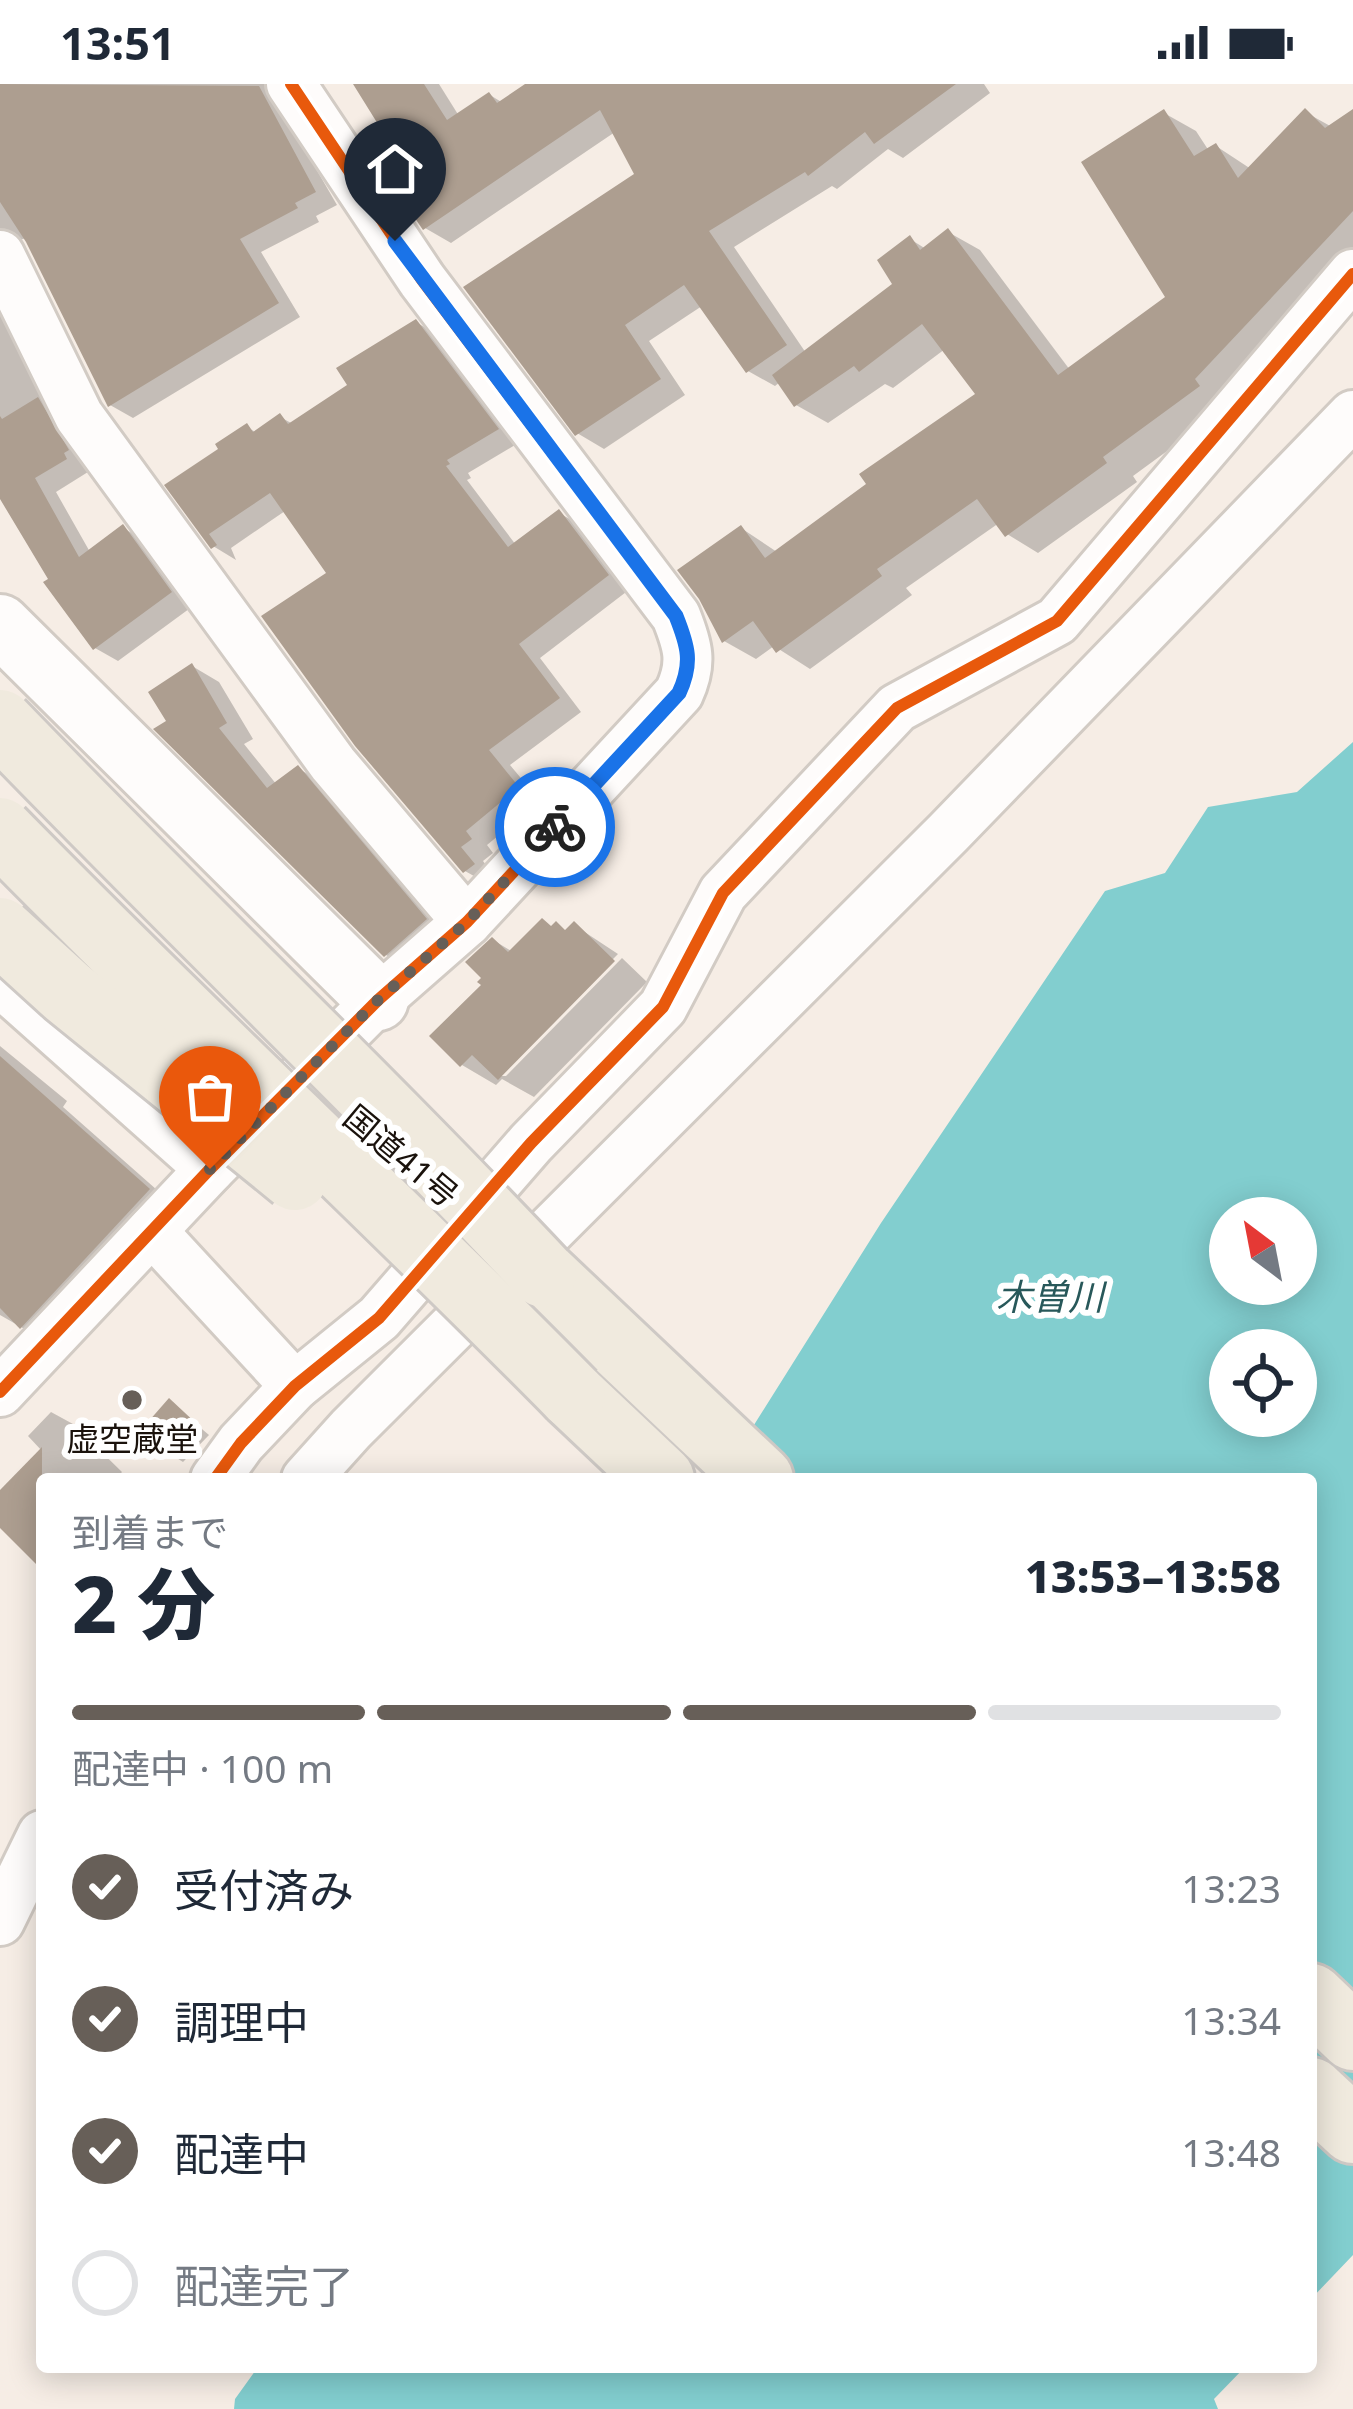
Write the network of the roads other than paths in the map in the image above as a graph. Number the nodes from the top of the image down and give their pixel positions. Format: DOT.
graph roads {
  1 [pos="291,84"];
  2 [pos="0,255"];
  3 [pos="1353,274"];
  4 [pos="1353,415"];
  5 [pos="0,625"];
  6 [pos="0,723"];
  7 [pos="0,773"];
  8 [pos="0,831"];
  9 [pos="467,922"];
  10 [pos="0,931"];
  11 [pos="0,982"];
  12 [pos="378,1000"];
  13 [pos="210,1169"];
  14 [pos="152,1231"];
  15 [pos="543,1274"];
  16 [pos="8,1368"];
  17 [pos="295,1386"];
  18 [pos="572,1395"];
  19 [pos="219,1473"];
  20 [pos="311,1473"];
  21 [pos="655,1473"];
  22 [pos="754,1473"];
  23 [pos="36,1847"];
  24 [pos="0,1922"];
  25 [pos="1317,2003"];
  26 [pos="1353,2037"];
  27 [pos="1317,2096"];
  28 [pos="1353,2130"];
  1 -- 9 [label="street"];
  2 -- 9 [label="street"];
  3 -- 17 [label="street"];
  4 -- 20 [label="street"];
  5 -- 12 [label="street"];
  6 -- 15 [label="highway, bridge"];
  7 -- 15 [label="highway, 国道41号, bridge"];
  8 -- 18 [label="highway, 国道41号, bridge"];
  9 -- 12 [label="street"];
  10 -- 18 [label="highway, bridge"];
  11 -- 13 [label="street"];
  12 -- 13 [label="street"];
  13 -- 14 [label="street"];
  14 -- 16 [label="street"];
  14 -- 17 [label="street"];
  15 -- 22 [label="highway, 国道41号"];
  17 -- 19 [label="street"];
  18 -- 21 [label="highway, 国道41号"];
  23 -- 24 [label="street"];
  25 -- 26 [label="highway"];
  27 -- 28 [label="highway"];
}
